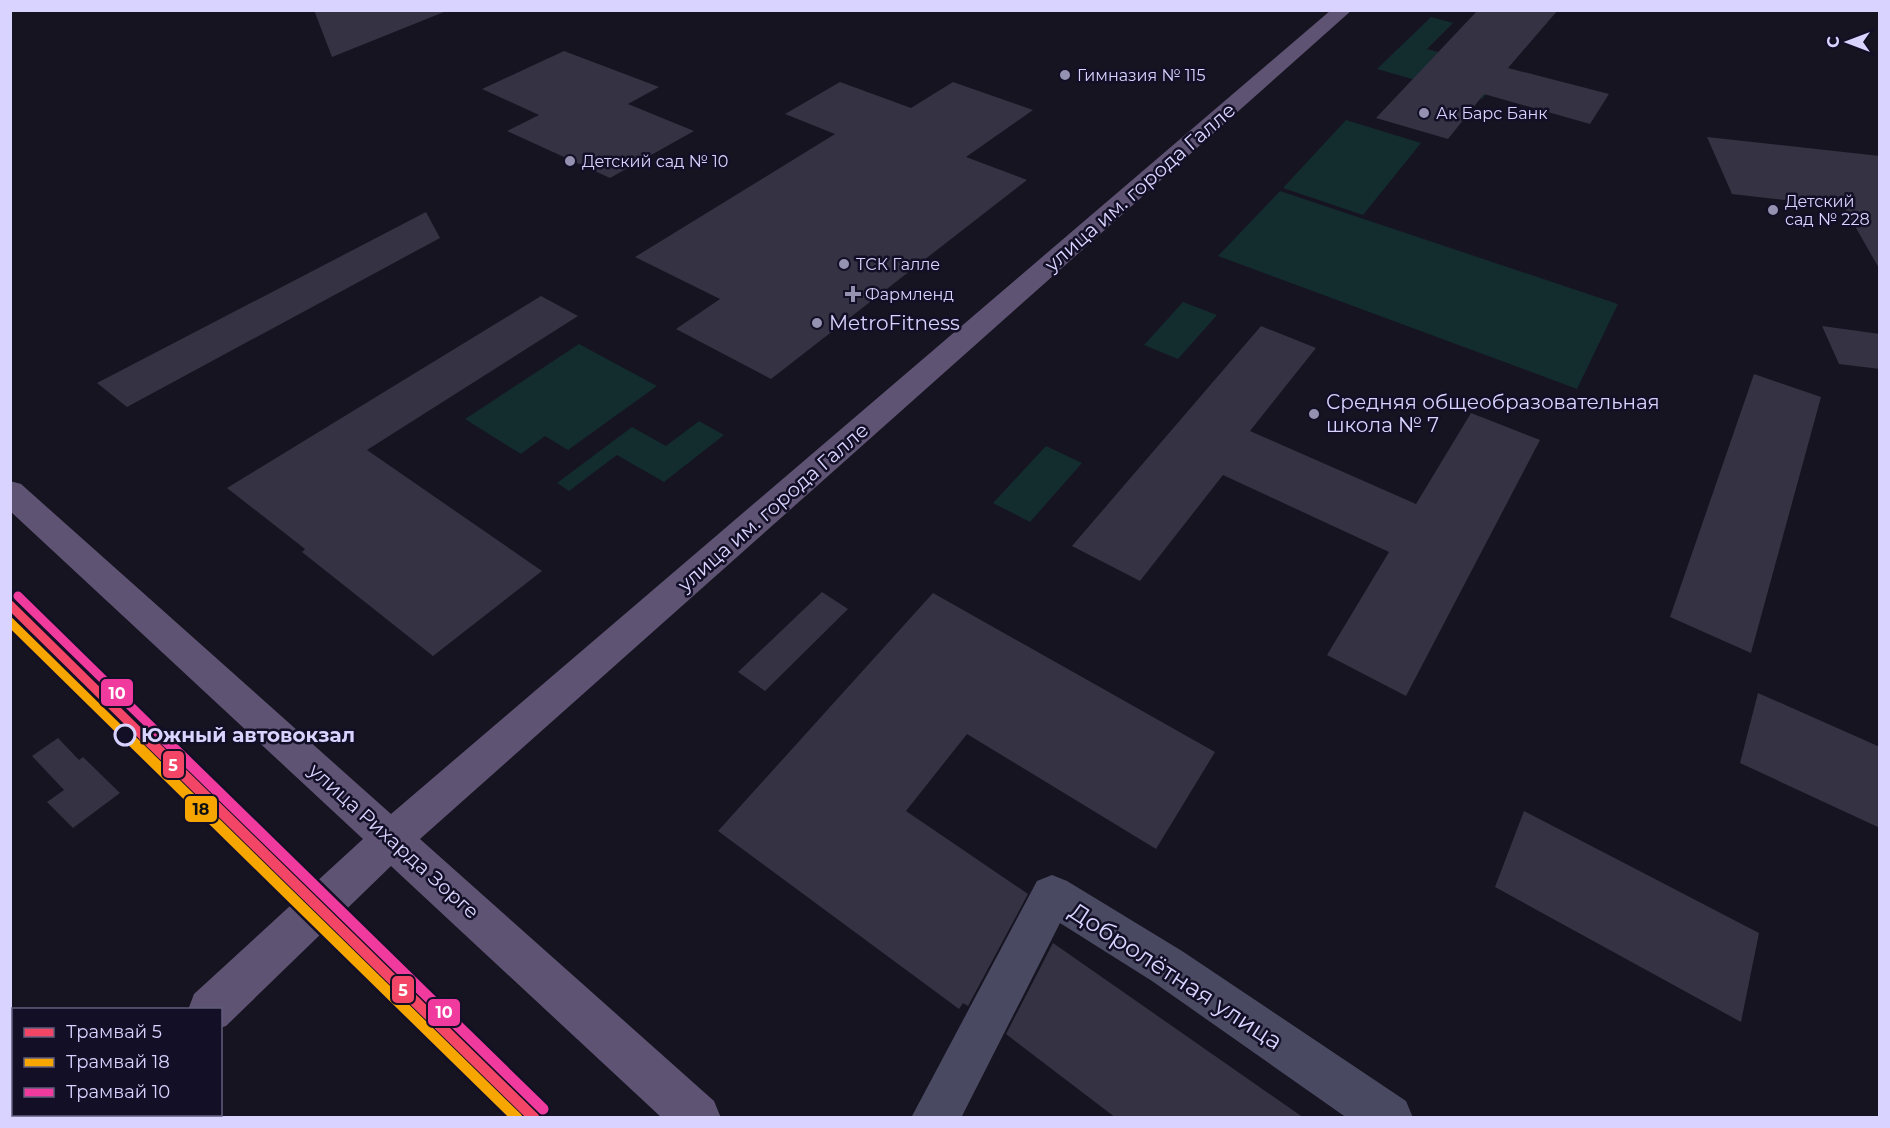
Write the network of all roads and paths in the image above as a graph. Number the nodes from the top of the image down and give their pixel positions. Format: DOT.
graph roads {
  1 [pos="1343,10"];
  2 [pos="10,492"];
  3 [pos="392,838"];
  4 [pos="212,1008"];
  5 [pos="697,1118"];
  6 [pos="935,1118"];
  7 [pos="1389,1118"];
  1 -- 3 [label="main road, улица им. города Галле"];
  2 -- 3 [label="main road, улица Рихарда Зорге"];
  3 -- 4 [label="main road, улица им. города Галле"];
  3 -- 5 [label="main road, улица Рихарда Зорге"];
  6 -- 7 [label="street, Добролётная улица"];
}
